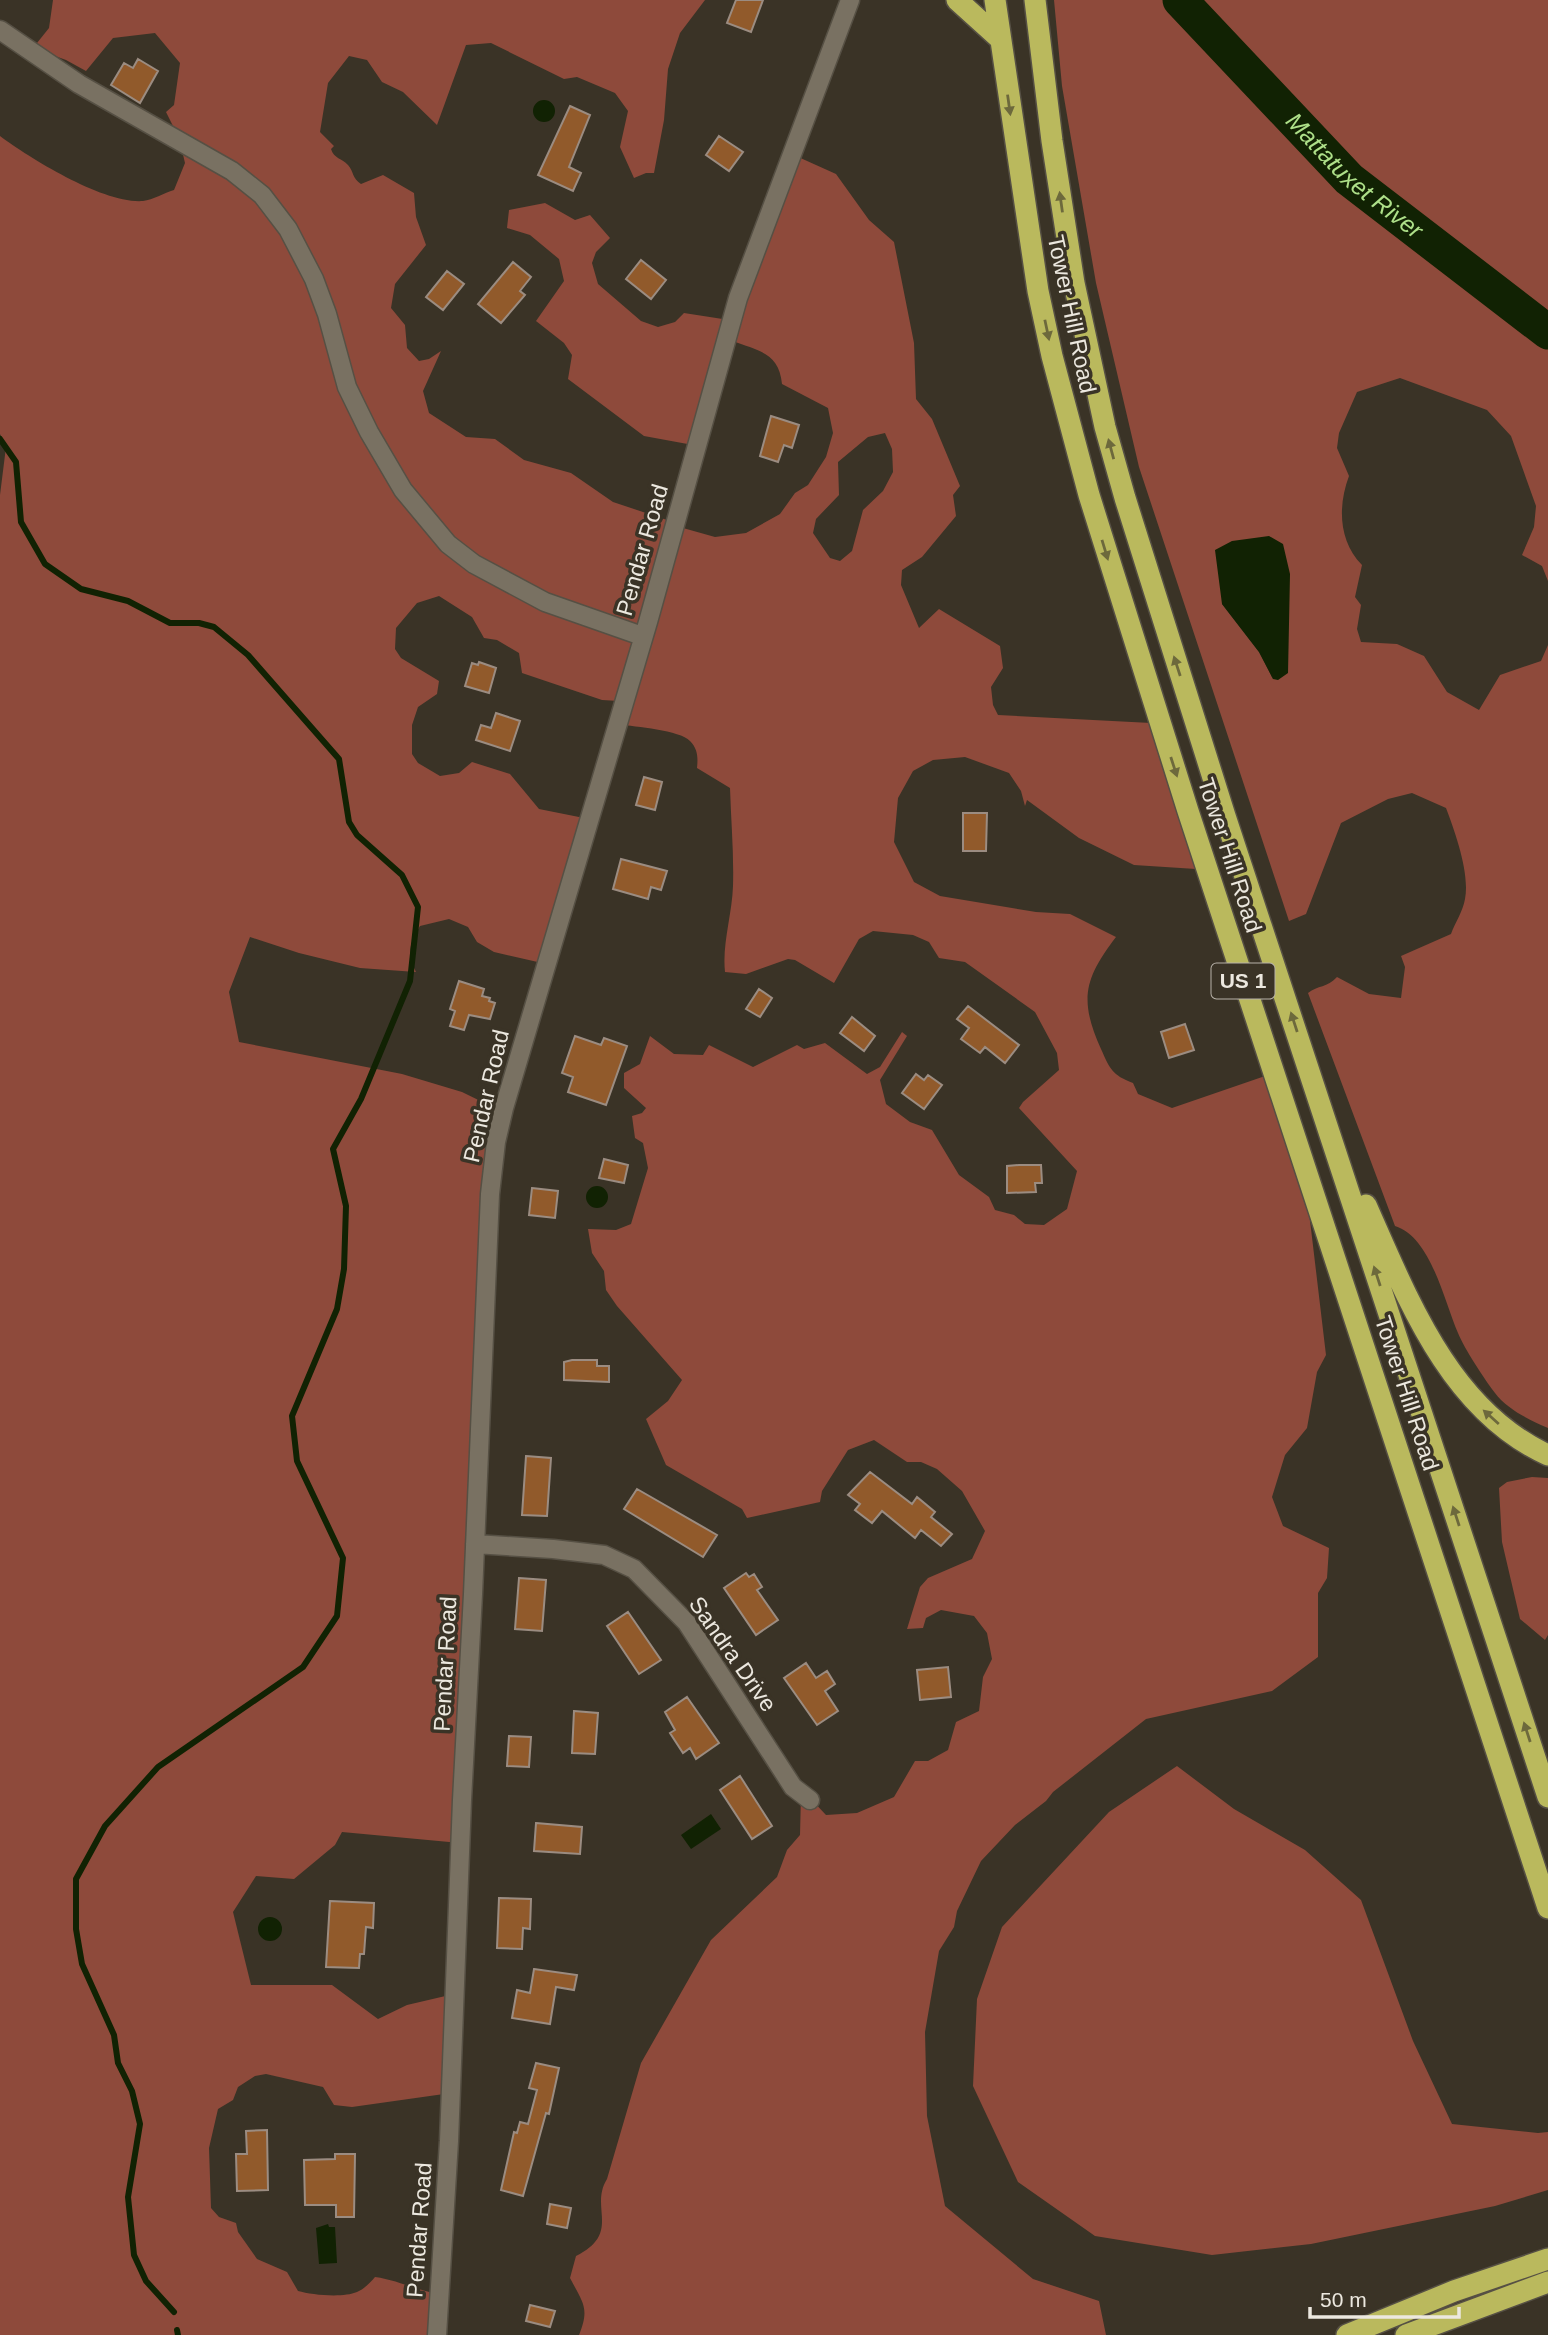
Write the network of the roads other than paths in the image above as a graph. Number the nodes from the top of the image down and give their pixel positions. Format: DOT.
graph roads {
  1 [pos="850,0"];
  2 [pos="957,0"];
  3 [pos="995,0"];
  4 [pos="1035,0"];
  5 [pos="0,30"];
  6 [pos="999,38"];
  7 [pos="642,636"];
  8 [pos="1315,1087"];
  9 [pos="1548,1455"];
  10 [pos="475,1544"];
  11 [pos="1548,1797"];
  12 [pos="810,1800"];
  13 [pos="1548,1908"];
  14 [pos="1548,2259"];
  15 [pos="1548,2282"];
  16 [pos="437,2335"];
  17 [pos="1347,2335"];
  18 [pos="1406,2335"];
  1 -- 7 [label="street, Pendar Road"];
  2 -- 6 [label="highway"];
  3 -- 6 [label="highway, Tower Hill Road / US 1"];
  8 -- 4 [label="highway, Tower Hill Road / US 1, one-way"];
  5 -- 7 [label="street"];
  6 -- 13 [label="highway, Tower Hill Road / US 1, one-way"];
  7 -- 10 [label="street, Pendar Road"];
  9 -- 8 [label="highway, one-way"];
  11 -- 8 [label="highway, Tower Hill Road / US 1, one-way"];
  10 -- 12 [label="street, Sandra Drive"];
  10 -- 16 [label="street, Pendar Road"];
  14 -- 17 [label="highway"];
  15 -- 18 [label="highway"];
}
